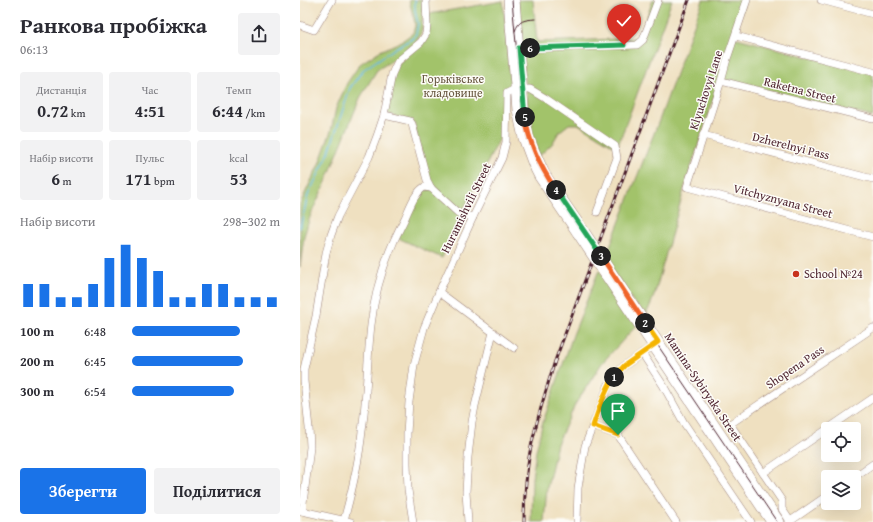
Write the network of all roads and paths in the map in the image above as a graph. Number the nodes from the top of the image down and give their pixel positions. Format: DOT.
graph roads {
  1 [pos="332,0"];
  2 [pos="426,0"];
  3 [pos="508,0"];
  4 [pos="515,0"];
  5 [pos="658,0"];
  6 [pos="747,0"];
  7 [pos="821,0"];
  8 [pos="873,14"];
  9 [pos="300,25"];
  10 [pos="736,36"];
  11 [pos="515,49"];
  12 [pos="873,72"];
  13 [pos="721,81"];
  14 [pos="519,88"];
  15 [pos="384,115"];
  16 [pos="873,120"];
  17 [pos="703,135"];
  18 [pos="873,179"];
  19 [pos="687,187"];
  20 [pos="431,188"];
  21 [pos="597,212"];
  22 [pos="473,217"];
  23 [pos="873,237"];
  24 [pos="439,292"];
  25 [pos="873,328"];
  26 [pos="493,332"];
  27 [pos="656,344"];
  28 [pos="514,348"];
  29 [pos="642,353"];
  30 [pos="873,398"];
  31 [pos="593,426"];
  32 [pos="873,464"];
  33 [pos="861,472"];
  34 [pos="763,473"];
  35 [pos="821,500"];
  36 [pos="301,511"];
  37 [pos="348,521"];
  38 [pos="413,522"];
  39 [pos="468,522"];
  40 [pos="577,522"];
  41 [pos="676,522"];
  42 [pos="751,522"];
  43 [pos="771,522"];
  44 [pos="780,522"];
  45 [pos="789,522"];
  1 -- 9 [label="street"];
  2 -- 15 [label="street"];
  3 -- 11 [label="main road, Mamina-Sybiryaka Street"];
  4 -- 11 [label="main road, Mamina-Sybiryaka Street"];
  5 -- 11 [label="street"];
  6 -- 10 [label="street, Klyuchovyi Lane"];
  7 -- 8 [label="street"];
  10 -- 12 [label="street"];
  10 -- 13 [label="street, Klyuchovyi Lane"];
  11 -- 14 [label="main road, Mamina-Sybiryaka Street"];
  13 -- 16 [label="street, Raketna Street"];
  13 -- 17 [label="street, Klyuchovyi Lane"];
  14 -- 21 [label="street"];
  14 -- 22 [label="street, Huramishvili Street"];
  14 -- 27 [label="main road, Mamina-Sybiryaka Street, bridge"];
  15 -- 20 [label="street"];
  15 -- 36 [label="street"];
  17 -- 18 [label="street, Dzherelnyi Pass"];
  17 -- 19 [label="street, Klyuchovyi Lane"];
  19 -- 23 [label="street, Vitchyznyana Street"];
  20 -- 22 [label="street"];
  20 -- 37 [label="street"];
  22 -- 24 [label="street, Huramishvili Street"];
  24 -- 26 [label="street"];
  24 -- 38 [label="street, Huramishvili Street"];
  25 -- 34 [label="street, Shopena Pass"];
  26 -- 28 [label="street"];
  26 -- 39 [label="street"];
  27 -- 29 [label="street"];
  27 -- 43 [label="main road, Mamina-Sybiryaka Street"];
  27 -- 44 [label="main road, Mamina-Sybiryaka Street"];
  29 -- 31 [label="street"];
  29 -- 42 [label="street"];
  30 -- 34 [label="street"];
  31 -- 40 [label="street"];
  31 -- 41 [label="street"];
  32 -- 33 [label="street"];
  34 -- 45 [label="street"];
  35 -- 45 [label="street"];
  36 -- 37 [label="street"];
}
